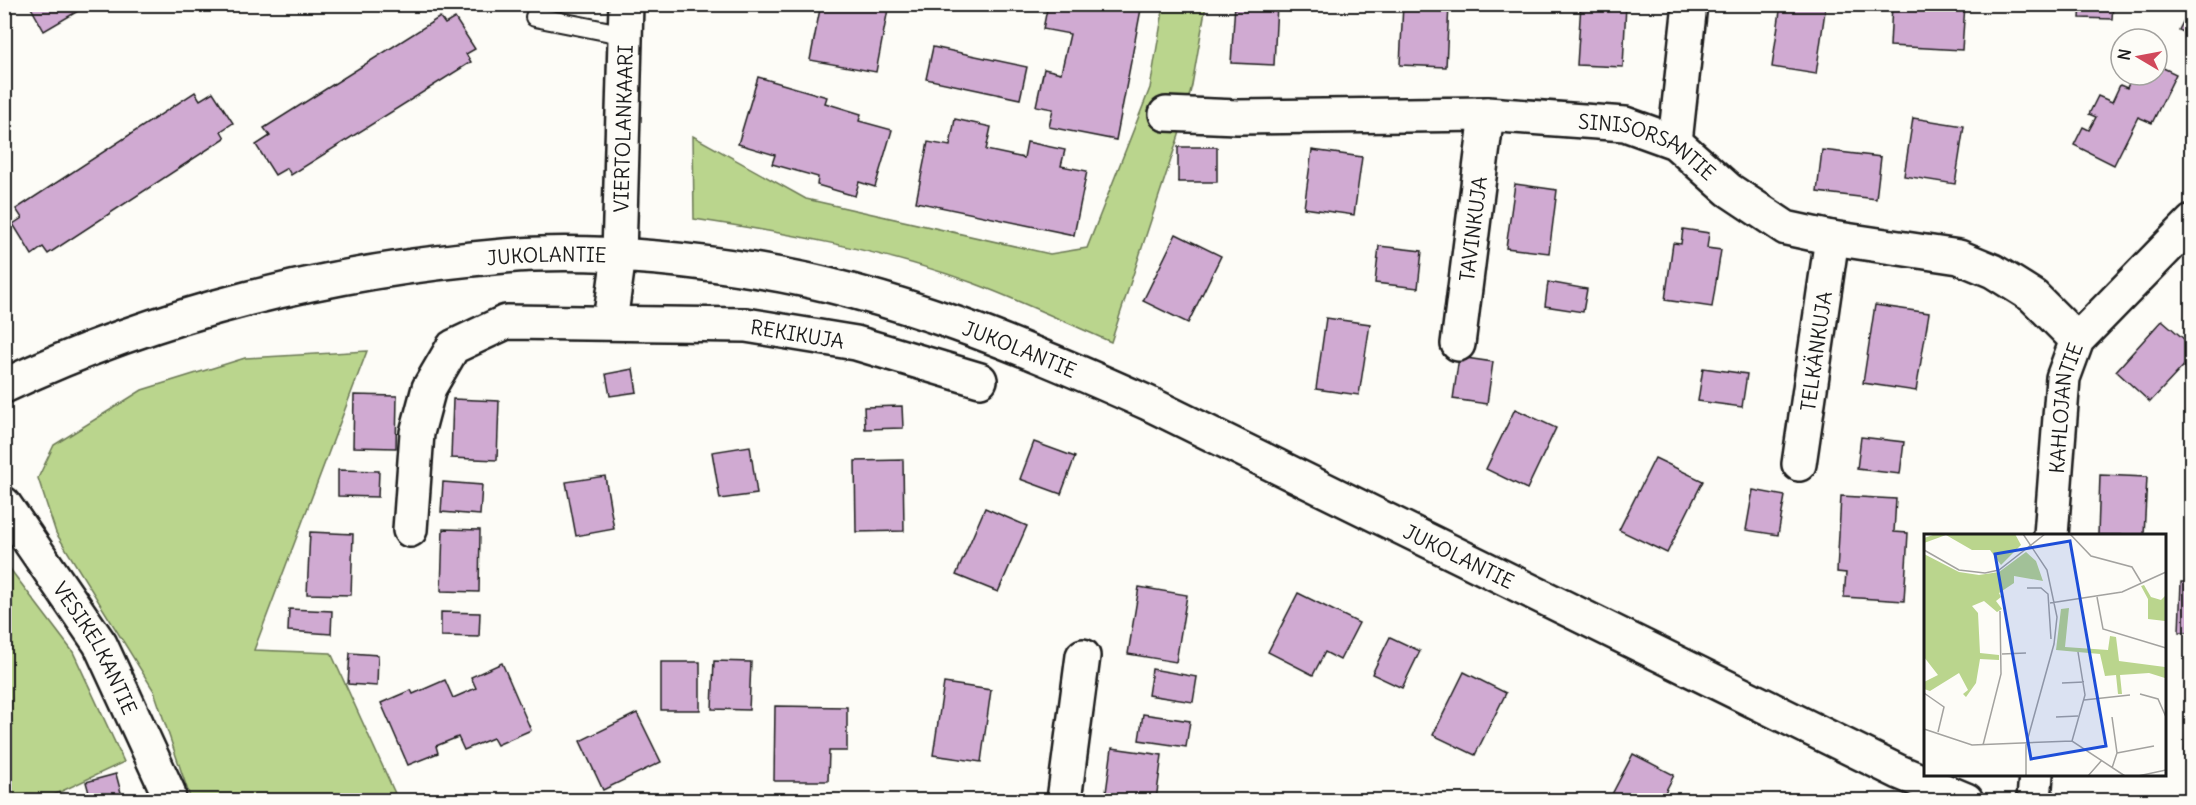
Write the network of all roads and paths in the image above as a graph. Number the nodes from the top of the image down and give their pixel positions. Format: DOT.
graph roads {
  1 [pos="1690,4"];
  2 [pos="535,18"];
  3 [pos="626,20"];
  4 [pos="1166,114"];
  5 [pos="1487,114"];
  6 [pos="1675,142"];
  7 [pos="2192,222"];
  8 [pos="1832,238"];
  9 [pos="619,255"];
  10 [pos="610,322"];
  11 [pos="2077,340"];
  12 [pos="1458,345"];
  13 [pos="980,380"];
  14 [pos="4,386"];
  15 [pos="1799,464"];
  16 [pos="4,504"];
  17 [pos="410,530"];
  18 [pos="2051,534"];
  19 [pos="1083,656"];
  20 [pos="2036,775"];
  21 [pos="169,801"];
  22 [pos="1064,801"];
  23 [pos="1966,801"];
  24 [pos="2034,801"];
  1 -- 6 [label="street"];
  2 -- 3 [label="lane"];
  3 -- 9 [label="street, VIERTOLANKAARI"];
  4 -- 5 [label="street, SINISORSANTIE"];
  5 -- 6 [label="street, SINISORSANTIE"];
  5 -- 12 [label="street, TAVINKUJA"];
  6 -- 8 [label="street, SINISORSANTIE"];
  7 -- 11 [label="street, KAHLOJANTIE"];
  8 -- 11 [label="street, SINISORSANTIE"];
  8 -- 15 [label="street, TELKÄNKUJA"];
  9 -- 10 [label="street"];
  9 -- 14 [label="street, JUKOLANTIE"];
  9 -- 23 [label="street, JUKOLANTIE"];
  10 -- 13 [label="street, REKIKUJA"];
  10 -- 17 [label="street, REKIKUJA"];
  11 -- 18 [label="street, KAHLOJANTIE"];
  16 -- 21 [label="street, VESIKELKANTIE"];
  19 -- 22 [label="street"];
  20 -- 24 [label="street"];
}
